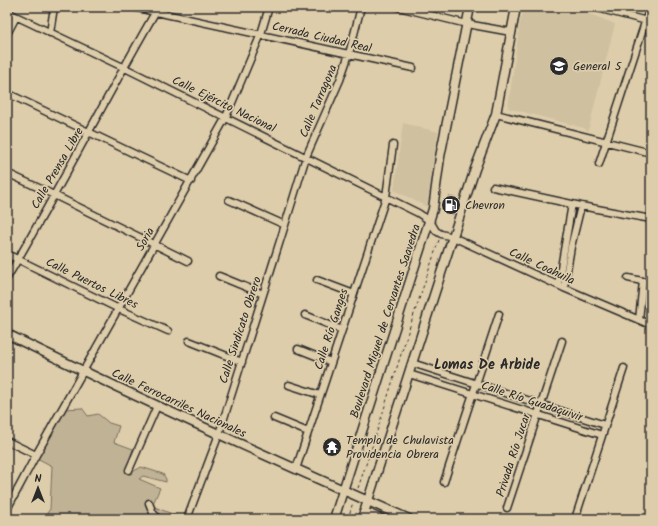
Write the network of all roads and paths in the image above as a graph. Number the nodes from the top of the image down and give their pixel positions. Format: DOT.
graph roads {
  1 [pos="54,7"];
  2 [pos="133,7"];
  3 [pos="269,7"];
  4 [pos="361,7"];
  5 [pos="398,7"];
  6 [pos="470,7"];
  7 [pos="516,7"];
  8 [pos="593,7"];
  9 [pos="650,7"];
  10 [pos="157,9"];
  11 [pos="7,12"];
  12 [pos="16,17"];
  13 [pos="648,22"];
  14 [pos="467,24"];
  15 [pos="512,32"];
  16 [pos="7,34"];
  17 [pos="50,34"];
  18 [pos="261,34"];
  19 [pos="349,54"];
  20 [pos="125,68"];
  21 [pos="413,68"];
  22 [pos="7,93"];
  23 [pos="496,114"];
  24 [pos="226,117"];
  25 [pos="90,132"];
  26 [pos="607,142"];
  27 [pos="393,145"];
  28 [pos="651,153"];
  29 [pos="306,156"];
  30 [pos="599,164"];
  31 [pos="7,173"];
  32 [pos="191,181"];
  33 [pos="493,188"];
  34 [pos="54,195"];
  35 [pos="386,197"];
  36 [pos="229,200"];
  37 [pos="572,204"];
  38 [pos="581,206"];
  39 [pos="651,219"];
  40 [pos="430,221"];
  41 [pos="285,225"];
  42 [pos="441,234"];
  43 [pos="453,237"];
  44 [pos="154,244"];
  45 [pos="7,254"];
  46 [pos="18,259"];
  47 [pos="188,261"];
  48 [pos="219,276"];
  49 [pos="7,278"];
  50 [pos="628,278"];
  51 [pos="317,280"];
  52 [pos="643,281"];
  53 [pos="651,282"];
  54 [pos="558,285"];
  55 [pos="564,288"];
  56 [pos="263,294"];
  57 [pos="354,294"];
  58 [pos="118,309"];
  59 [pos="499,314"];
  60 [pos="305,315"];
  61 [pos="639,320"];
  62 [pos="651,325"];
  63 [pos="342,330"];
  64 [pos="168,331"];
  65 [pos="7,334"];
  66 [pos="189,341"];
  67 [pos="562,341"];
  68 [pos="298,349"];
  69 [pos="242,362"];
  70 [pos="331,362"];
  71 [pos="412,363"];
  72 [pos="624,368"];
  73 [pos="82,371"];
  74 [pos="409,374"];
  75 [pos="476,384"];
  76 [pos="289,385"];
  77 [pos="473,394"];
  78 [pos="320,395"];
  79 [pos="541,404"];
  80 [pos="156,406"];
  81 [pos="538,414"];
  82 [pos="274,418"];
  83 [pos="605,425"];
  84 [pos="308,432"];
  85 [pos="219,434"];
  86 [pos="602,435"];
  87 [pos="7,441"];
  88 [pos="36,455"];
  89 [pos="296,469"];
  90 [pos="129,470"];
  91 [pos="444,482"];
  92 [pos="343,490"];
  93 [pos="356,496"];
  94 [pos="368,501"];
  95 [pos="149,503"];
  96 [pos="507,508"];
  97 [pos="7,509"];
  98 [pos="363,515"];
  99 [pos="158,519"];
  100 [pos="187,519"];
  101 [pos="334,519"];
  102 [pos="348,519"];
  103 [pos="381,519"];
  104 [pos="409,519"];
  105 [pos="575,519"];
  1 -- 17 [label="street"];
  2 -- 10 [label="street, Cerrada Ciudad Real"];
  3 -- 18 [label="street, Soria"];
  4 -- 19 [label="street, Calle Tarragona"];
  5 -- 14 [label="street"];
  6 -- 14 [label="main road, Boulevard Miguel de Cervantes Saavedra"];
  7 -- 15 [label="main road"];
  8 -- 13 [label="street"];
  9 -- 13 [label="street"];
  10 -- 18 [label="street, Cerrada Ciudad Real"];
  10 -- 20 [label="street, Calle Prensa Libre"];
  11 -- 12 [label="street, Calle Ejército Nacional"];
  12 -- 16 [label="street"];
  12 -- 17 [label="street, Calle Ejército Nacional"];
  13 -- 26 [label="street"];
  14 -- 15 [label="street"];
  14 -- 40 [label="main road, Boulevard Miguel de Cervantes Saavedra"];
  15 -- 23 [label="main road"];
  17 -- 20 [label="street, Calle Ejército Nacional"];
  18 -- 19 [label="street, Cerrada Ciudad Real"];
  18 -- 24 [label="street, Soria"];
  19 -- 21 [label="street, Cerrada Ciudad Real"];
  19 -- 29 [label="street, Calle Tarragona"];
  20 -- 24 [label="street, Calle Ejército Nacional"];
  20 -- 25 [label="street, Calle Prensa Libre"];
  22 -- 25 [label="street"];
  23 -- 26 [label="street"];
  23 -- 43 [label="main road"];
  24 -- 29 [label="street, Calle Ejército Nacional"];
  24 -- 32 [label="street, Soria"];
  25 -- 32 [label="street"];
  25 -- 34 [label="street, Calle Prensa Libre"];
  26 -- 28 [label="street"];
  26 -- 30 [label="street"];
  27 -- 35 [label="street, Calle Río Ganges"];
  29 -- 35 [label="street, Calle Ejército Nacional"];
  29 -- 41 [label="street, Calle Sindicato Obrero"];
  31 -- 34 [label="street"];
  32 -- 44 [label="street, Soria"];
  33 -- 37 [label="street"];
  34 -- 44 [label="street"];
  34 -- 46 [label="street, Calle Prensa Libre"];
  35 -- 40 [label="street, Calle Ejército Nacional"];
  35 -- 57 [label="street, Calle Río Ganges"];
  36 -- 41 [label="street"];
  37 -- 38 [label="street"];
  37 -- 54 [label="street"];
  38 -- 39 [label="street"];
  38 -- 55 [label="street"];
  40 -- 42 [label="street"];
  40 -- 92 [label="main road, Boulevard Miguel de Cervantes Saavedra"];
  41 -- 56 [label="street, Calle Sindicato Obrero"];
  42 -- 43 [label="street, Calle Coahuila"];
  42 -- 93 [label="path"];
  43 -- 54 [label="street, Calle Coahuila"];
  43 -- 71 [label="main road"];
  44 -- 47 [label="street"];
  44 -- 58 [label="street, Soria"];
  45 -- 46 [label="street, Calle Puertos Libres"];
  46 -- 49 [label="street, Calle Prensa Libre"];
  46 -- 58 [label="street, Calle Puertos Libres"];
  48 -- 56 [label="street"];
  50 -- 52 [label="street"];
  51 -- 57 [label="street"];
  52 -- 53 [label="street"];
  52 -- 61 [label="street"];
  54 -- 55 [label="street, Calle Coahuila"];
  55 -- 61 [label="street, Calle Coahuila"];
  56 -- 69 [label="street, Calle Sindicato Obrero"];
  57 -- 63 [label="street, Calle Río Ganges"];
  58 -- 64 [label="street, Calle Puertos Libres"];
  58 -- 73 [label="street, Soria"];
  59 -- 75 [label="street"];
  60 -- 63 [label="street"];
  61 -- 62 [label="street, Calle Coahuila"];
  63 -- 70 [label="street, Calle Río Ganges"];
  65 -- 73 [label="main road, Calle Ferrocarriles Nacionales"];
  66 -- 69 [label="street"];
  67 -- 79 [label="street, Privada Río Jucar"];
  68 -- 70 [label="street"];
  69 -- 85 [label="street, Calle Sindicato Obrero"];
  70 -- 78 [label="street, Calle Río Ganges"];
  71 -- 74 [label="main road"];
  71 -- 75 [label="street, Calle Río Guadaquivir"];
  72 -- 83 [label="street"];
  73 -- 80 [label="main road, Calle Ferrocarriles Nacionales"];
  73 -- 88 [label="street, Soria"];
  74 -- 77 [label="street, Calle Río Guadaquivir"];
  74 -- 94 [label="main road"];
  75 -- 77 [label="street"];
  75 -- 79 [label="street, Calle Río Guadaquivir"];
  76 -- 78 [label="street"];
  77 -- 81 [label="street, Calle Río Guadaquivir"];
  77 -- 91 [label="street"];
  78 -- 84 [label="street, Calle Río Ganges"];
  79 -- 81 [label="street, Privada Río Jucar"];
  79 -- 83 [label="street, Calle Río Guadaquivir"];
  80 -- 85 [label="main road, Calle Ferrocarriles Nacionales"];
  80 -- 90 [label="street"];
  81 -- 86 [label="street, Calle Río Guadaquivir"];
  81 -- 96 [label="street, Privada Río Jucar"];
  82 -- 84 [label="street"];
  83 -- 86 [label="street"];
  84 -- 89 [label="street, Calle Río Ganges"];
  85 -- 89 [label="main road, Calle Ferrocarriles Nacionales"];
  85 -- 100 [label="street, Calle Sindicato Obrero"];
  86 -- 105 [label="street"];
  87 -- 88 [label="street"];
  88 -- 97 [label="street, Soria"];
  89 -- 92 [label="main road, Calle Ferrocarriles Nacionales"];
  92 -- 93 [label="main road, Calle Ferrocarriles Nacionales"];
  92 -- 101 [label="main road, Boulevard Miguel de Cervantes Saavedra"];
  93 -- 94 [label="main road, Calle Ferrocarriles Nacionales"];
  93 -- 102 [label="path"];
  94 -- 98 [label="main road"];
  94 -- 104 [label="main road, Calle Ferrocarriles Nacionales"];
  95 -- 99 [label="street"];
  98 -- 103 [label="main road"];
}
